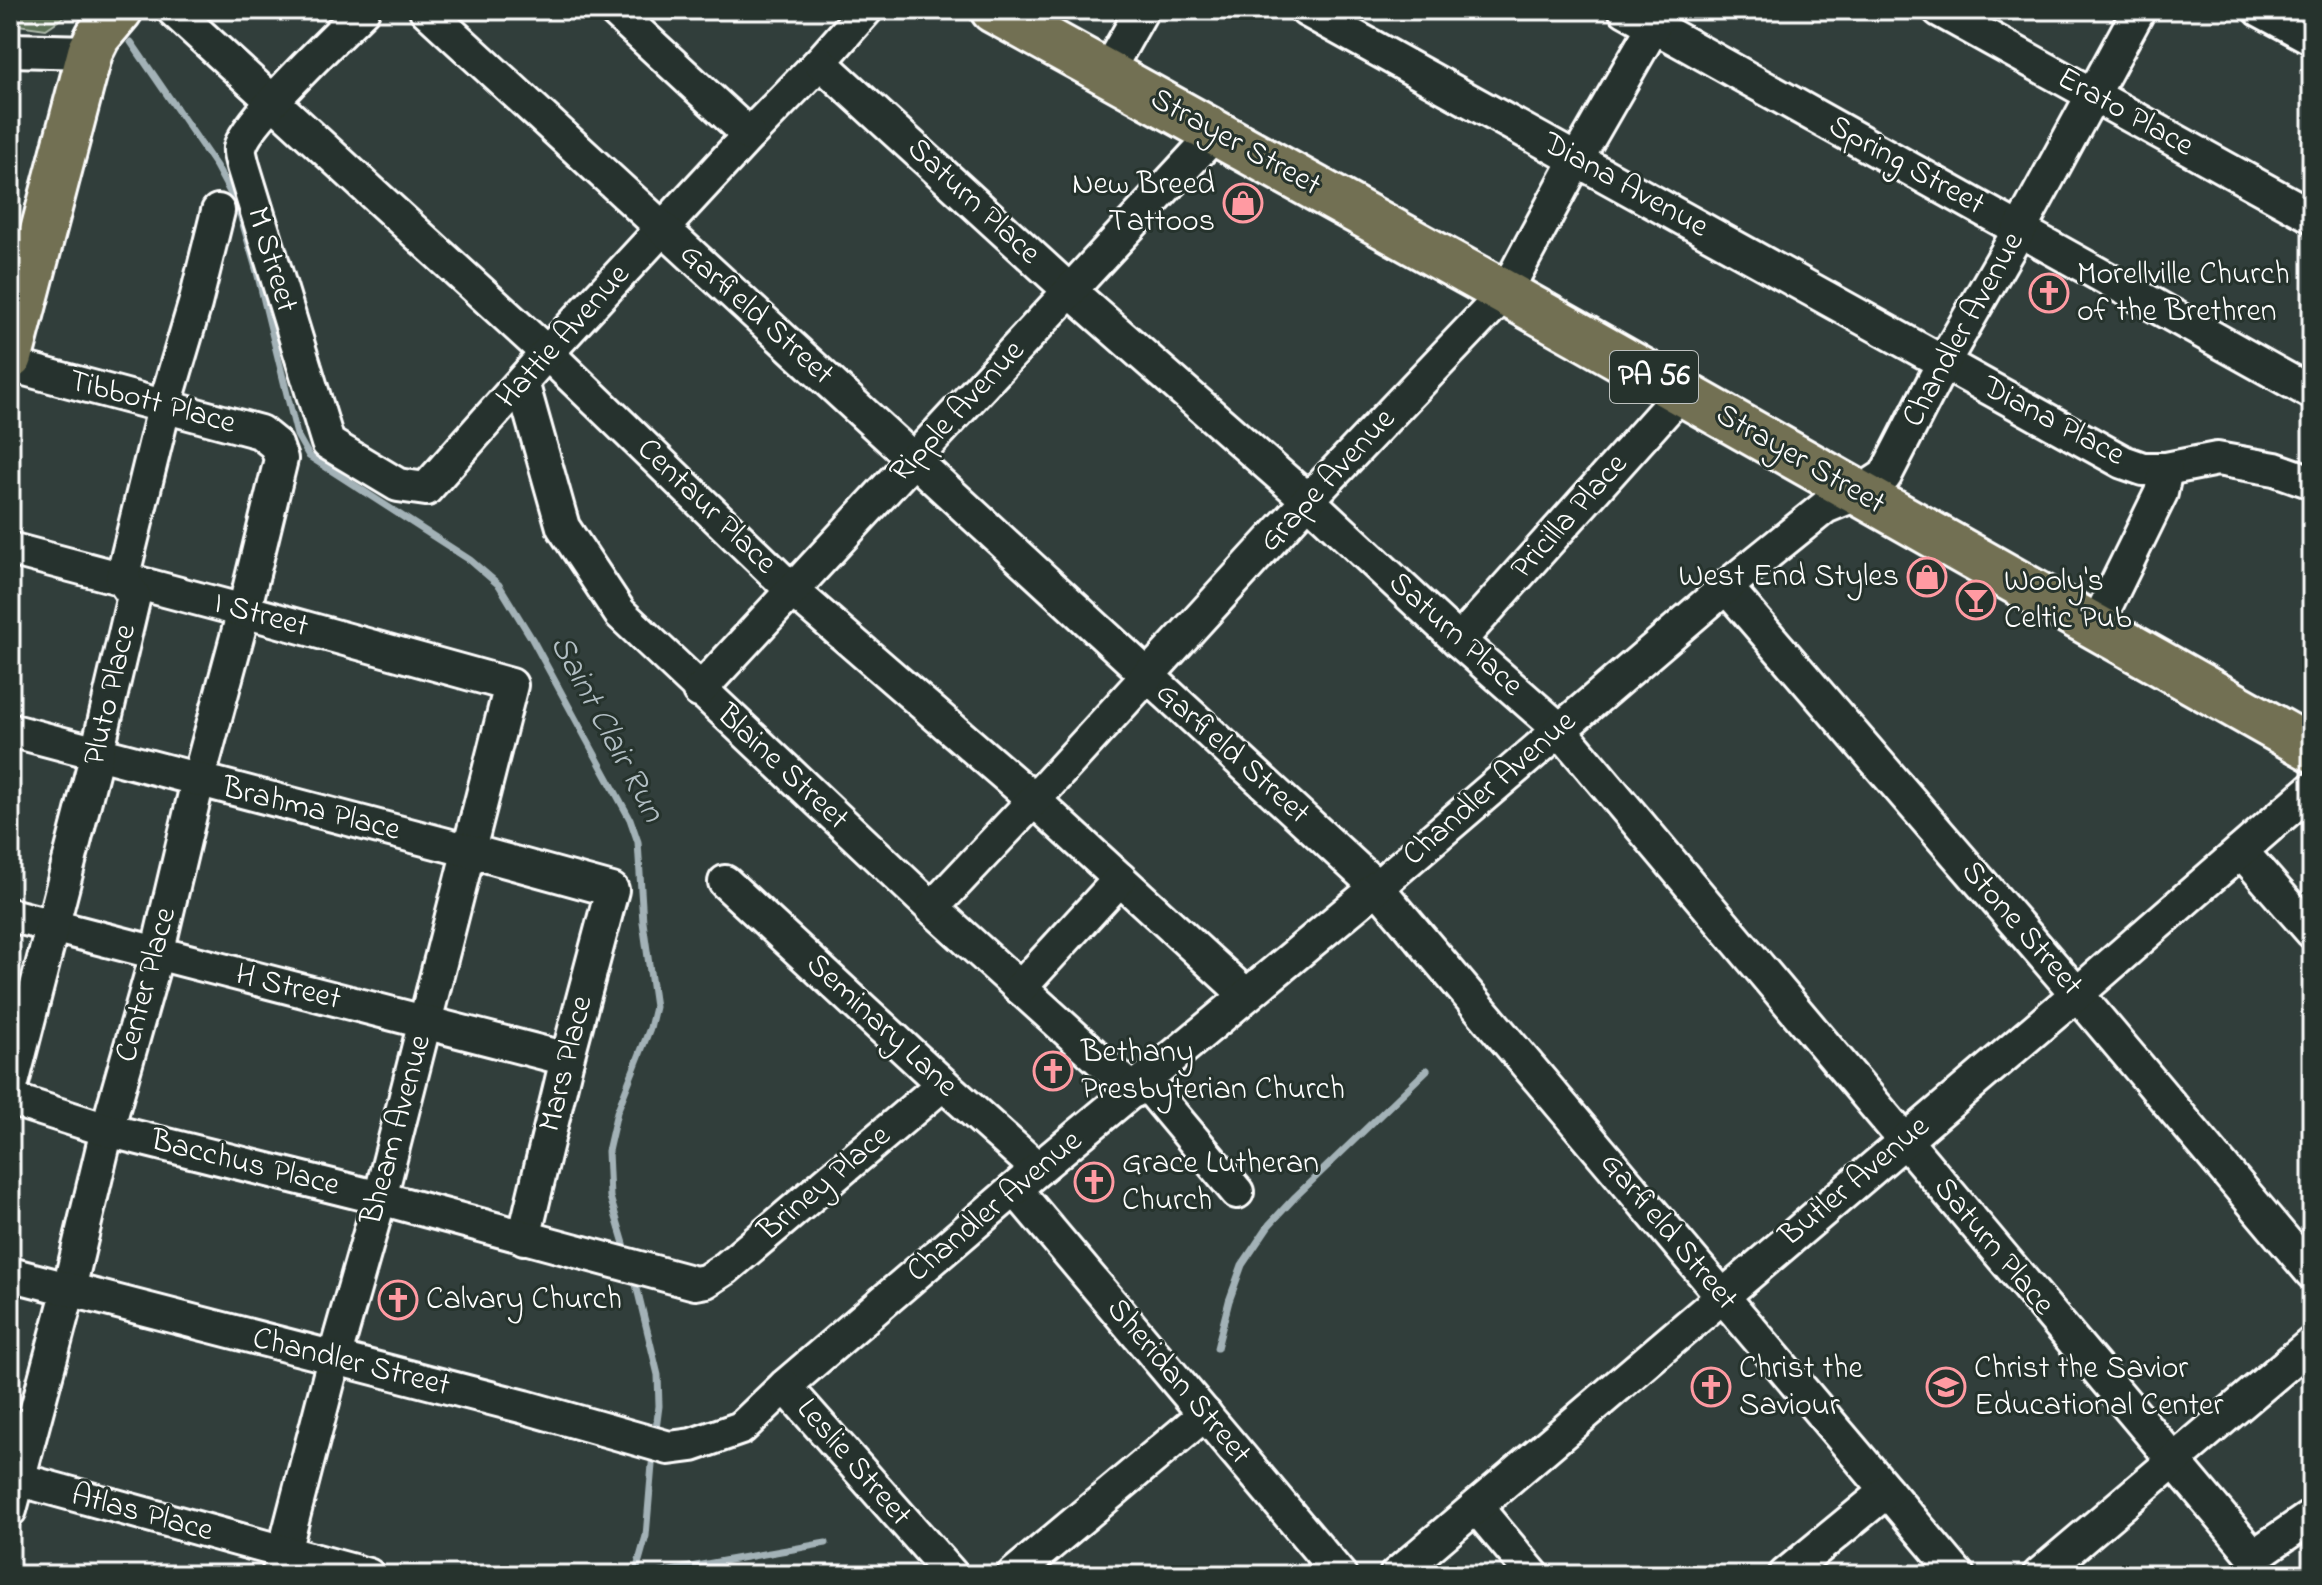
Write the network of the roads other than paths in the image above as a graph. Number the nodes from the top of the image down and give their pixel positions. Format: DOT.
graph roads {
  1 [pos="120,10"];
  2 [pos="173,10"];
  3 [pos="363,10"];
  4 [pos="426,10"];
  5 [pos="614,10"];
  6 [pos="866,10"];
  7 [pos="993,10"];
  8 [pos="1142,10"];
  9 [pos="1306,10"];
  10 [pos="1625,10"];
  11 [pos="1939,10"];
  12 [pos="2139,10"];
  13 [pos="2260,10"];
  14 [pos="1659,18"];
  15 [pos="2312,38"];
  16 [pos="10,50"];
  17 [pos="90,52"];
  18 [pos="820,62"];
  19 [pos="1107,72"];
  20 [pos="2094,96"];
  21 [pos="274,101"];
  22 [pos="1216,133"];
  23 [pos="749,135"];
  24 [pos="1577,159"];
  25 [pos="218,211"];
  26 [pos="2312,216"];
  27 [pos="2020,229"];
  28 [pos="663,230"];
  29 [pos="1070,291"];
  30 [pos="1505,293"];
  31 [pos="547,353"];
  32 [pos="10,357"];
  33 [pos="1943,363"];
  34 [pos="10,365"];
  35 [pos="522,382"];
  36 [pos="1681,393"];
  37 [pos="2312,393"];
  38 [pos="164,408"];
  39 [pos="281,459"];
  40 [pos="915,459"];
  41 [pos="2166,469"];
  42 [pos="2312,482"];
  43 [pos="426,489"];
  44 [pos="1859,493"];
  45 [pos="1308,500"];
  46 [pos="10,549"];
  47 [pos="122,579"];
  48 [pos="1726,587"];
  49 [pos="793,591"];
  50 [pos="244,611"];
  51 [pos="2095,628"];
  52 [pos="1459,641"];
  53 [pos="1147,677"];
  54 [pos="511,685"];
  55 [pos="699,691"];
  56 [pos="1559,729"];
  57 [pos="10,730"];
  58 [pos="2312,749"];
  59 [pos="97,753"];
  60 [pos="198,781"];
  61 [pos="2312,789"];
  62 [pos="1034,800"];
  63 [pos="470,851"];
  64 [pos="2241,851"];
  65 [pos="1120,879"];
  66 [pos="725,882"];
  67 [pos="1377,887"];
  68 [pos="612,890"];
  69 [pos="932,908"];
  70 [pos="10,915"];
  71 [pos="53,926"];
  72 [pos="2312,932"];
  73 [pos="157,954"];
  74 [pos="1020,988"];
  75 [pos="2077,994"];
  76 [pos="1246,995"];
  77 [pos="425,1023"];
  78 [pos="567,1059"];
  79 [pos="943,1084"];
  80 [pos="1140,1087"];
  81 [pos="10,1091"];
  82 [pos="10,1099"];
  83 [pos="107,1130"];
  84 [pos="1903,1141"];
  85 [pos="1027,1179"];
  86 [pos="1237,1192"];
  87 [pos="380,1198"];
  88 [pos="524,1238"];
  89 [pos="2312,1273"];
  90 [pos="10,1274"];
  91 [pos="706,1281"];
  92 [pos="69,1289"];
  93 [pos="1722,1296"];
  94 [pos="2312,1343"];
  95 [pos="334,1359"];
  96 [pos="785,1386"];
  97 [pos="1205,1414"];
  98 [pos="681,1446"];
  99 [pos="2173,1459"];
  100 [pos="13,1489"];
  101 [pos="1887,1491"];
  102 [pos="1476,1507"];
  103 [pos="2312,1516"];
  104 [pos="281,1564"];
  105 [pos="368,1575"];
  106 [pos="952,1575"];
  107 [pos="1013,1575"];
  108 [pos="1340,1575"];
  109 [pos="1396,1575"];
  110 [pos="1533,1575"];
  111 [pos="1785,1575"];
  112 [pos="1958,1575"];
  113 [pos="2039,1575"];
  1 -- 17 [label="highway"];
  2 -- 21 [label="street, Centaur Place"];
  3 -- 21 [label="street, M Street"];
  4 -- 28 [label="street, Garfield Street"];
  5 -- 23 [label="street"];
  6 -- 18 [label="street, Hattie Avenue"];
  7 -- 19 [label="highway, Strayer Street / PA 56"];
  8 -- 19 [label="street"];
  9 -- 24 [label="street, Diana Avenue"];
  10 -- 14 [label="street, Spring Street"];
  11 -- 20 [label="street, Erato Place"];
  12 -- 20 [label="street, Chandler Avenue"];
  13 -- 15 [label="street"];
  14 -- 24 [label="street, Grape Avenue"];
  14 -- 27 [label="street, Spring Street"];
  16 -- 17 [label="street"];
  17 -- 32 [label="highway"];
  18 -- 23 [label="street, Hattie Avenue"];
  18 -- 29 [label="street, Saturn Place"];
  19 -- 22 [label="highway, Strayer Street / PA 56"];
  20 -- 26 [label="street, Erato Place"];
  20 -- 27 [label="street, Chandler Avenue"];
  21 -- 31 [label="street, Centaur Place"];
  21 -- 43 [label="street, M Street"];
  22 -- 29 [label="street, Ripple Avenue"];
  22 -- 30 [label="highway, Strayer Street / PA 56"];
  23 -- 28 [label="street, Hattie Avenue"];
  24 -- 30 [label="street, Grape Avenue"];
  24 -- 33 [label="street, Diana Avenue"];
  25 -- 38 [label="street, Pluto Place"];
  27 -- 33 [label="street, Chandler Avenue"];
  27 -- 37 [label="street, Spring Street"];
  28 -- 31 [label="street, Hattie Avenue"];
  28 -- 40 [label="street, Garfield Street"];
  29 -- 40 [label="street, Ripple Avenue"];
  29 -- 45 [label="street, Saturn Place"];
  30 -- 36 [label="highway, Strayer Street / PA 56"];
  30 -- 45 [label="street, Grape Avenue"];
  31 -- 35 [label="street, Hattie Avenue"];
  31 -- 49 [label="street, Centaur Place"];
  33 -- 41 [label="street, Diana Place"];
  33 -- 44 [label="street, Chandler Avenue"];
  34 -- 38 [label="street, Tibbott Place"];
  35 -- 43 [label="street, Hattie Avenue"];
  35 -- 55 [label="street, Blaine Street"];
  36 -- 44 [label="highway, Strayer Street / PA 56"];
  36 -- 52 [label="street, Pricilla Place"];
  38 -- 39 [label="street, Tibbott Place"];
  38 -- 47 [label="street, Pluto Place"];
  39 -- 50 [label="street, Center Place"];
  40 -- 49 [label="street, Ripple Avenue"];
  40 -- 53 [label="street, Garfield Street"];
  41 -- 42 [label="street"];
  41 -- 51 [label="street"];
  44 -- 48 [label="street, Chandler Avenue"];
  44 -- 51 [label="highway, Strayer Street / PA 56"];
  45 -- 52 [label="street, Saturn Place"];
  45 -- 53 [label="street, Grape Avenue"];
  46 -- 47 [label="street, I Street"];
  47 -- 50 [label="street, I Street"];
  47 -- 59 [label="street, Pluto Place"];
  48 -- 56 [label="street, Chandler Avenue"];
  48 -- 75 [label="street, Stone Street"];
  49 -- 55 [label="street, Ripple Avenue"];
  49 -- 62 [label="street, Centaur Place"];
  50 -- 54 [label="street, I Street"];
  50 -- 60 [label="street, Center Place"];
  51 -- 58 [label="highway, Strayer Street / PA 56"];
  52 -- 56 [label="street, Saturn Place"];
  53 -- 62 [label="street, Grape Avenue"];
  53 -- 67 [label="street, Garfield Street"];
  54 -- 63 [label="street, Bheam Avenue"];
  55 -- 69 [label="street, Blaine Street"];
  56 -- 67 [label="street, Chandler Avenue"];
  56 -- 84 [label="street, Saturn Place"];
  57 -- 59 [label="street, Brahma Place"];
  59 -- 60 [label="street, Brahma Place"];
  59 -- 71 [label="street, Pluto Place"];
  60 -- 63 [label="street, Brahma Place"];
  60 -- 73 [label="street, Center Place"];
  61 -- 64 [label="street, Butler Avenue"];
  62 -- 65 [label="street, Centaur Place"];
  62 -- 69 [label="street, Grape Avenue"];
  63 -- 68 [label="street, Brahma Place"];
  63 -- 77 [label="street, Bheam Avenue"];
  64 -- 72 [label="street"];
  64 -- 75 [label="street, Butler Avenue"];
  65 -- 74 [label="street"];
  65 -- 76 [label="street, Centaur Place"];
  66 -- 79 [label="street, Seminary Lane"];
  67 -- 76 [label="street, Chandler Avenue"];
  67 -- 93 [label="street, Garfield Street"];
  68 -- 78 [label="street, Mars Place"];
  69 -- 74 [label="street, Blaine Street"];
  70 -- 71 [label="street, H Street"];
  71 -- 73 [label="street, H Street"];
  71 -- 81 [label="street, Pluto Place"];
  73 -- 77 [label="street, H Street"];
  73 -- 83 [label="street, Center Place"];
  74 -- 80 [label="street, Blaine Street"];
  75 -- 84 [label="street, Butler Avenue"];
  75 -- 89 [label="street, Stone Street"];
  76 -- 80 [label="street, Chandler Avenue"];
  77 -- 78 [label="street, H Street"];
  77 -- 87 [label="street, Bheam Avenue"];
  78 -- 88 [label="street, Mars Place"];
  79 -- 85 [label="street, Seminary Lane"];
  79 -- 91 [label="street, Briney Place"];
  80 -- 85 [label="street, Chandler Avenue"];
  80 -- 86 [label="street, Blaine Street"];
  82 -- 83 [label="street, Bacchus Place"];
  83 -- 87 [label="street, Bacchus Place"];
  83 -- 92 [label="street, Center Place"];
  84 -- 93 [label="street, Butler Avenue"];
  84 -- 99 [label="street, Saturn Place"];
  85 -- 96 [label="street, Chandler Avenue"];
  85 -- 97 [label="street, Sheridan Street"];
  87 -- 88 [label="street, Bacchus Place"];
  87 -- 95 [label="street, Bheam Avenue"];
  88 -- 91 [label="street, Bacchus Place"];
  90 -- 92 [label="street, Chandler Street"];
  92 -- 95 [label="street, Chandler Street"];
  92 -- 100 [label="street, Center Place"];
  93 -- 101 [label="street, Garfield Street"];
  93 -- 102 [label="street, Butler Avenue"];
  94 -- 99 [label="street"];
  95 -- 98 [label="street, Chandler Street"];
  95 -- 104 [label="street, Bheam Avenue"];
  96 -- 98 [label="street, Chandler Avenue"];
  96 -- 106 [label="street, Leslie Street"];
  97 -- 107 [label="street"];
  97 -- 108 [label="street, Sheridan Street"];
  99 -- 103 [label="street, Saturn Place"];
  99 -- 113 [label="street"];
  100 -- 104 [label="street, Atlas Place"];
  101 -- 111 [label="street"];
  101 -- 112 [label="street, Garfield Street"];
  102 -- 109 [label="street, Butler Avenue"];
  102 -- 110 [label="street"];
  104 -- 105 [label="street, Atlas Place"];
}
